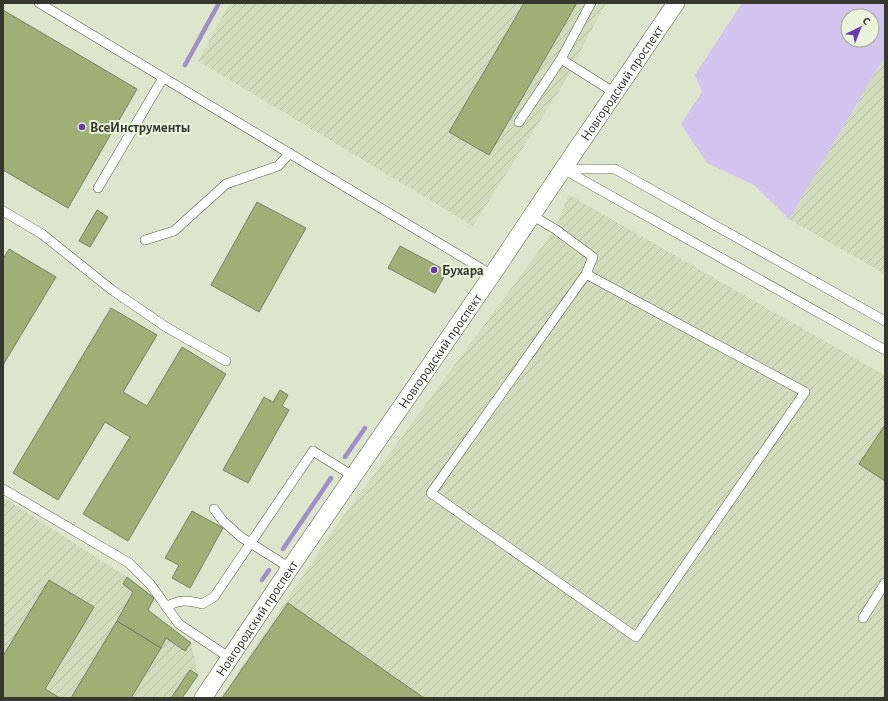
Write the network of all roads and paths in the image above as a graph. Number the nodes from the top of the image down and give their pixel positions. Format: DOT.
graph roads {
  1 [pos="39,3"];
  2 [pos="591,3"];
  3 [pos="676,3"];
  4 [pos="561,59"];
  5 [pos="164,78"];
  6 [pos="615,93"];
  7 [pos="519,122"];
  8 [pos="290,153"];
  9 [pos="563,169"];
  10 [pos="98,188"];
  11 [pos="3,211"];
  12 [pos="533,216"];
  13 [pos="145,240"];
  14 [pos="586,274"];
  15 [pos="492,275"];
  16 [pos="885,321"];
  17 [pos="885,350"];
  18 [pos="226,361"];
  19 [pos="353,476"];
  20 [pos="3,489"];
  21 [pos="214,508"];
  22 [pos="251,543"];
  23 [pos="290,568"];
  24 [pos="885,582"];
  25 [pos="166,607"];
  26 [pos="863,618"];
  27 [pos="230,658"];
  28 [pos="203,698"];
  1 -- 5 [label="lane"];
  2 -- 4 [label="lane"];
  3 -- 6 [label="street, Новгородский проспект"];
  4 -- 6 [label="lane"];
  4 -- 7 [label="lane"];
  5 -- 8 [label="lane"];
  5 -- 10 [label="lane"];
  6 -- 9 [label="street, Новгородский проспект"];
  8 -- 13 [label="lane"];
  8 -- 15 [label="lane"];
  9 -- 12 [label="street, Новгородский проспект"];
  9 -- 16 [label="lane"];
  9 -- 17 [label="lane"];
  11 -- 18 [label="lane"];
  12 -- 14 [label="lane"];
  12 -- 15 [label="street, Новгородский проспект"];
  14 -- 14 [label="lane"];
  15 -- 19 [label="street, Новгородский проспект"];
  19 -- 22 [label="lane"];
  19 -- 23 [label="street, Новгородский проспект"];
  20 -- 25 [label="lane"];
  21 -- 22 [label="lane"];
  22 -- 23 [label="lane"];
  22 -- 25 [label="lane"];
  23 -- 27 [label="street, Новгородский проспект"];
  24 -- 26 [label="lane"];
  25 -- 27 [label="lane"];
  27 -- 28 [label="street, Новгородский проспект"];
}
